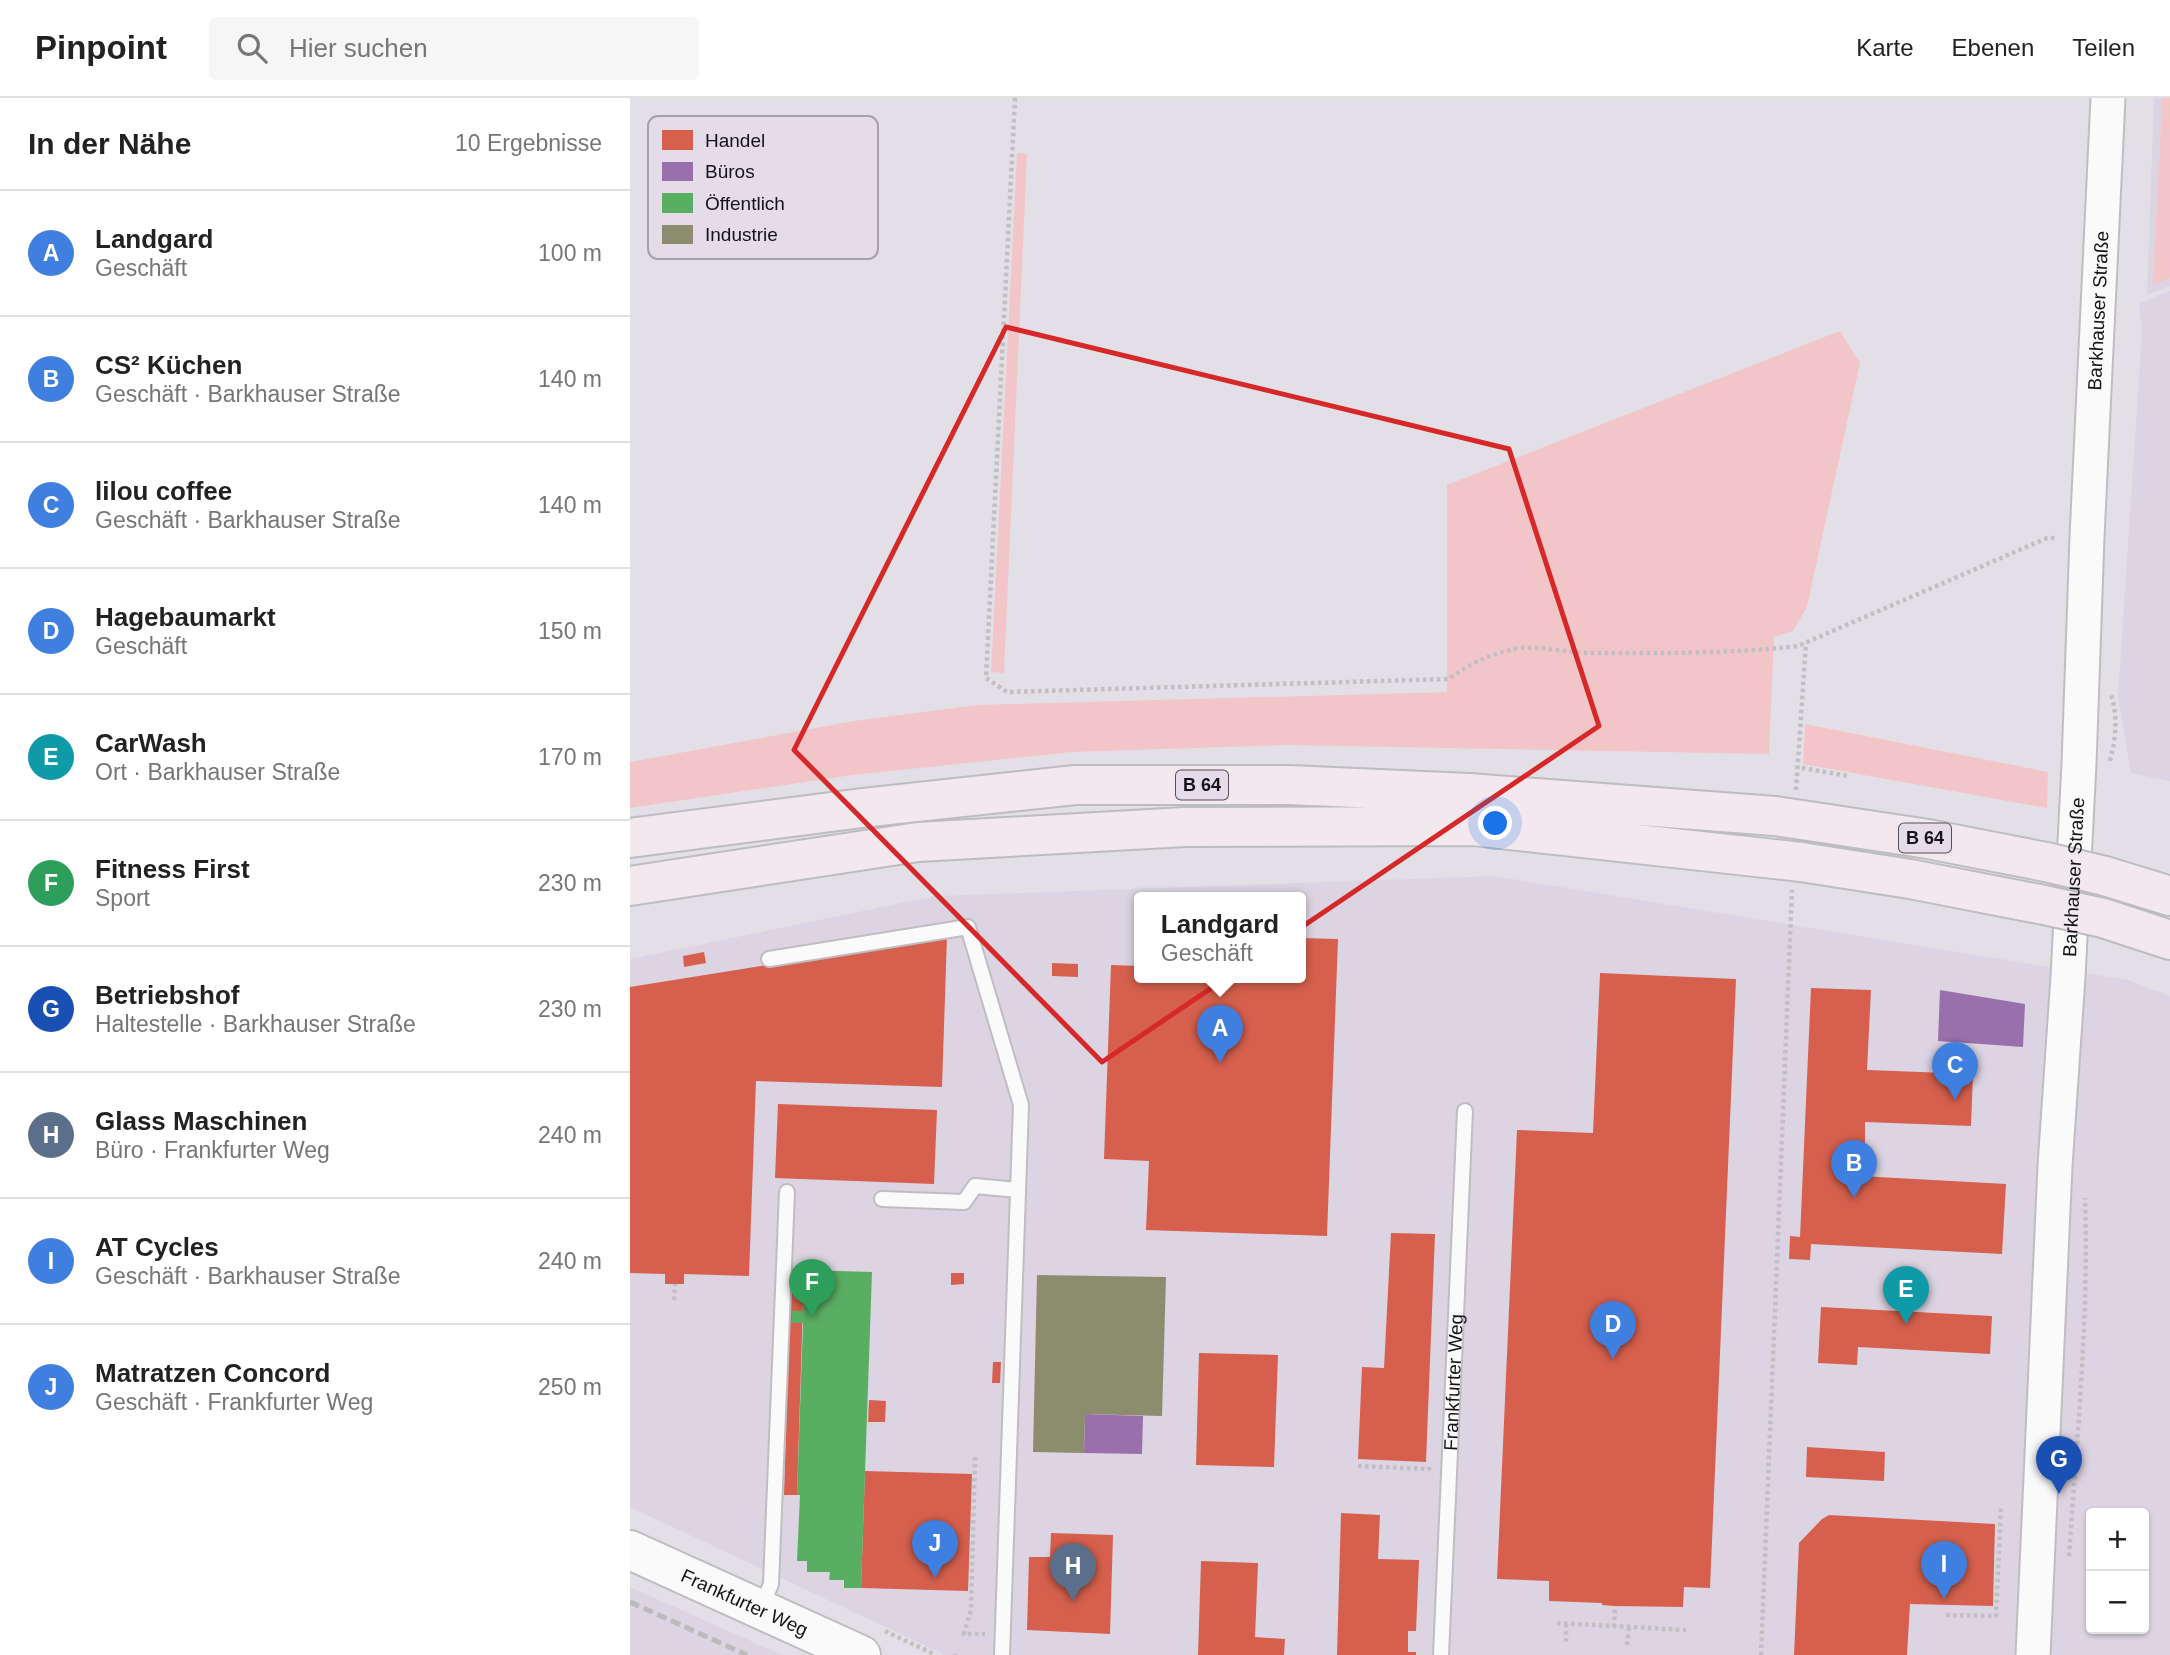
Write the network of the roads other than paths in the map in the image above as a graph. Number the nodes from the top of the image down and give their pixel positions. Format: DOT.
graph roads {
  1 [pos="2108,98"];
  2 [pos="630,838"];
  3 [pos="2105,876"];
  4 [pos="630,886"];
  5 [pos="2170,887"];
  6 [pos="2170,896"];
  7 [pos="2103,918"];
  8 [pos="2170,930"];
  9 [pos="2170,940"];
  10 [pos="769,959"];
  11 [pos="1465,1111"];
  12 [pos="1018,1190"];
  13 [pos="787,1192"];
  14 [pos="882,1199"];
  15 [pos="630,1550"];
  16 [pos="761,1610"];
  17 [pos="873,1643"];
  18 [pos="1002,1655"];
  19 [pos="1441,1655"];
  20 [pos="2033,1655"];
  1 -- 20 [label="street, Barkhauser Straße"];
  2 -- 3 [label="highway, B 64, bridge"];
  3 -- 5 [label="highway, B 64"];
  3 -- 6 [label="highway, B 64"];
  4 -- 7 [label="highway, B 64, bridge"];
  7 -- 8 [label="highway, B 64"];
  7 -- 9 [label="highway, B 64"];
  10 -- 12 [label="lane"];
  11 -- 19 [label="lane, Frankfurter Weg"];
  12 -- 14 [label="lane"];
  12 -- 18 [label="lane"];
  13 -- 16 [label="lane"];
  15 -- 16 [label="main road, Frankfurter Weg"];
  16 -- 17 [label="main road, Frankfurter Weg"];
}
